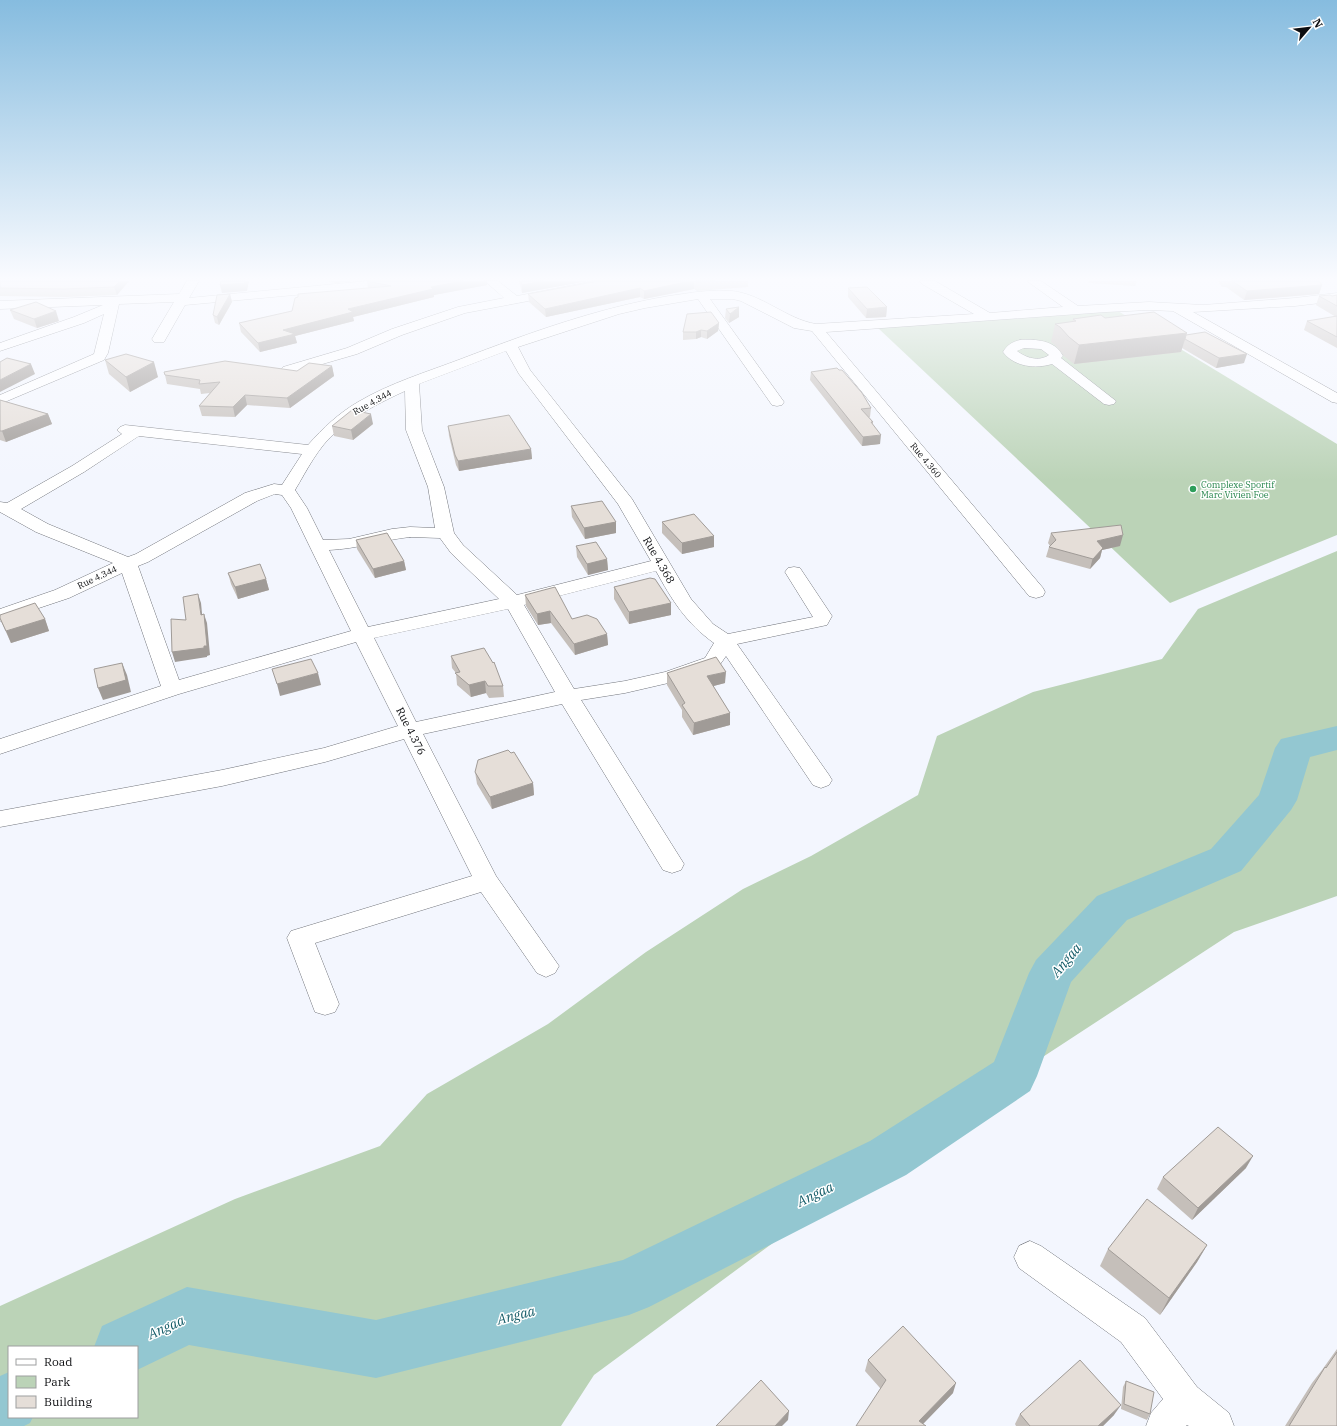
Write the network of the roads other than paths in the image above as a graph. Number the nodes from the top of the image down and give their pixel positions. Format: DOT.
graph roads {
  1 [pos="102,348"];
  2 [pos="360,348"];
  3 [pos="503,348"];
  4 [pos="511,348"];
  5 [pos="738,348"];
  6 [pos="832,348"];
  7 [pos="1013,348"];
  8 [pos="1047,348"];
  9 [pos="1245,348"];
  10 [pos="1054,359"];
  11 [pos="288,370"];
  12 [pos="412,382"];
  13 [pos="1337,399"];
  14 [pos="0,400"];
  15 [pos="1109,400"];
  16 [pos="777,402"];
  17 [pos="312,450"];
  18 [pos="287,490"];
  19 [pos="4,508"];
  20 [pos="445,533"];
  21 [pos="318,545"];
  22 [pos="128,563"];
  23 [pos="661,564"];
  24 [pos="794,572"];
  25 [pos="1036,592"];
  26 [pos="513,602"];
  27 [pos="0,615"];
  28 [pos="363,634"];
  29 [pos="726,641"];
  30 [pos="172,689"];
  31 [pos="568,696"];
  32 [pos="410,730"];
  33 [pos="0,746"];
  34 [pos="821,780"];
  35 [pos="0,820"];
  36 [pos="672,864"];
  37 [pos="487,881"];
  38 [pos="546,966"];
  39 [pos="325,1004"];
  40 [pos="1030,1257"];
  41 [pos="1185,1399"];
  42 [pos="1164,1426"];
  43 [pos="1216,1426"];
  1 -- 14 [label="street"];
  2 -- 11 [label="street"];
  3 -- 12 [label="street, Rue 4.344"];
  4 -- 23 [label="street, Rue 4.368"];
  5 -- 16 [label="street"];
  6 -- 25 [label="street, Rue 4.360"];
  7 -- 10 [label="street"];
  8 -- 10 [label="street"];
  9 -- 13 [label="street"];
  10 -- 15 [label="street"];
  12 -- 17 [label="street, Rue 4.344"];
  12 -- 20 [label="street"];
  17 -- 18 [label="street, Rue 4.344"];
  17 -- 19 [label="street"];
  18 -- 21 [label="street, Rue 4.376"];
  18 -- 22 [label="street, Rue 4.344"];
  19 -- 22 [label="street"];
  20 -- 21 [label="street"];
  20 -- 26 [label="street"];
  21 -- 28 [label="street, Rue 4.376"];
  22 -- 27 [label="street, Rue 4.344"];
  22 -- 30 [label="street"];
  23 -- 26 [label="street"];
  23 -- 29 [label="street, Rue 4.368"];
  24 -- 29 [label="street"];
  26 -- 28 [label="street"];
  26 -- 31 [label="street"];
  28 -- 30 [label="street"];
  28 -- 32 [label="street, Rue 4.376"];
  29 -- 31 [label="street"];
  29 -- 34 [label="street"];
  30 -- 33 [label="street"];
  31 -- 32 [label="street"];
  31 -- 36 [label="street"];
  32 -- 35 [label="street"];
  32 -- 37 [label="street, Rue 4.376"];
  37 -- 38 [label="street, Rue 4.376"];
  37 -- 39 [label="street"];
  40 -- 41 [label="street"];
  41 -- 42 [label="street"];
  41 -- 43 [label="street"];
}
